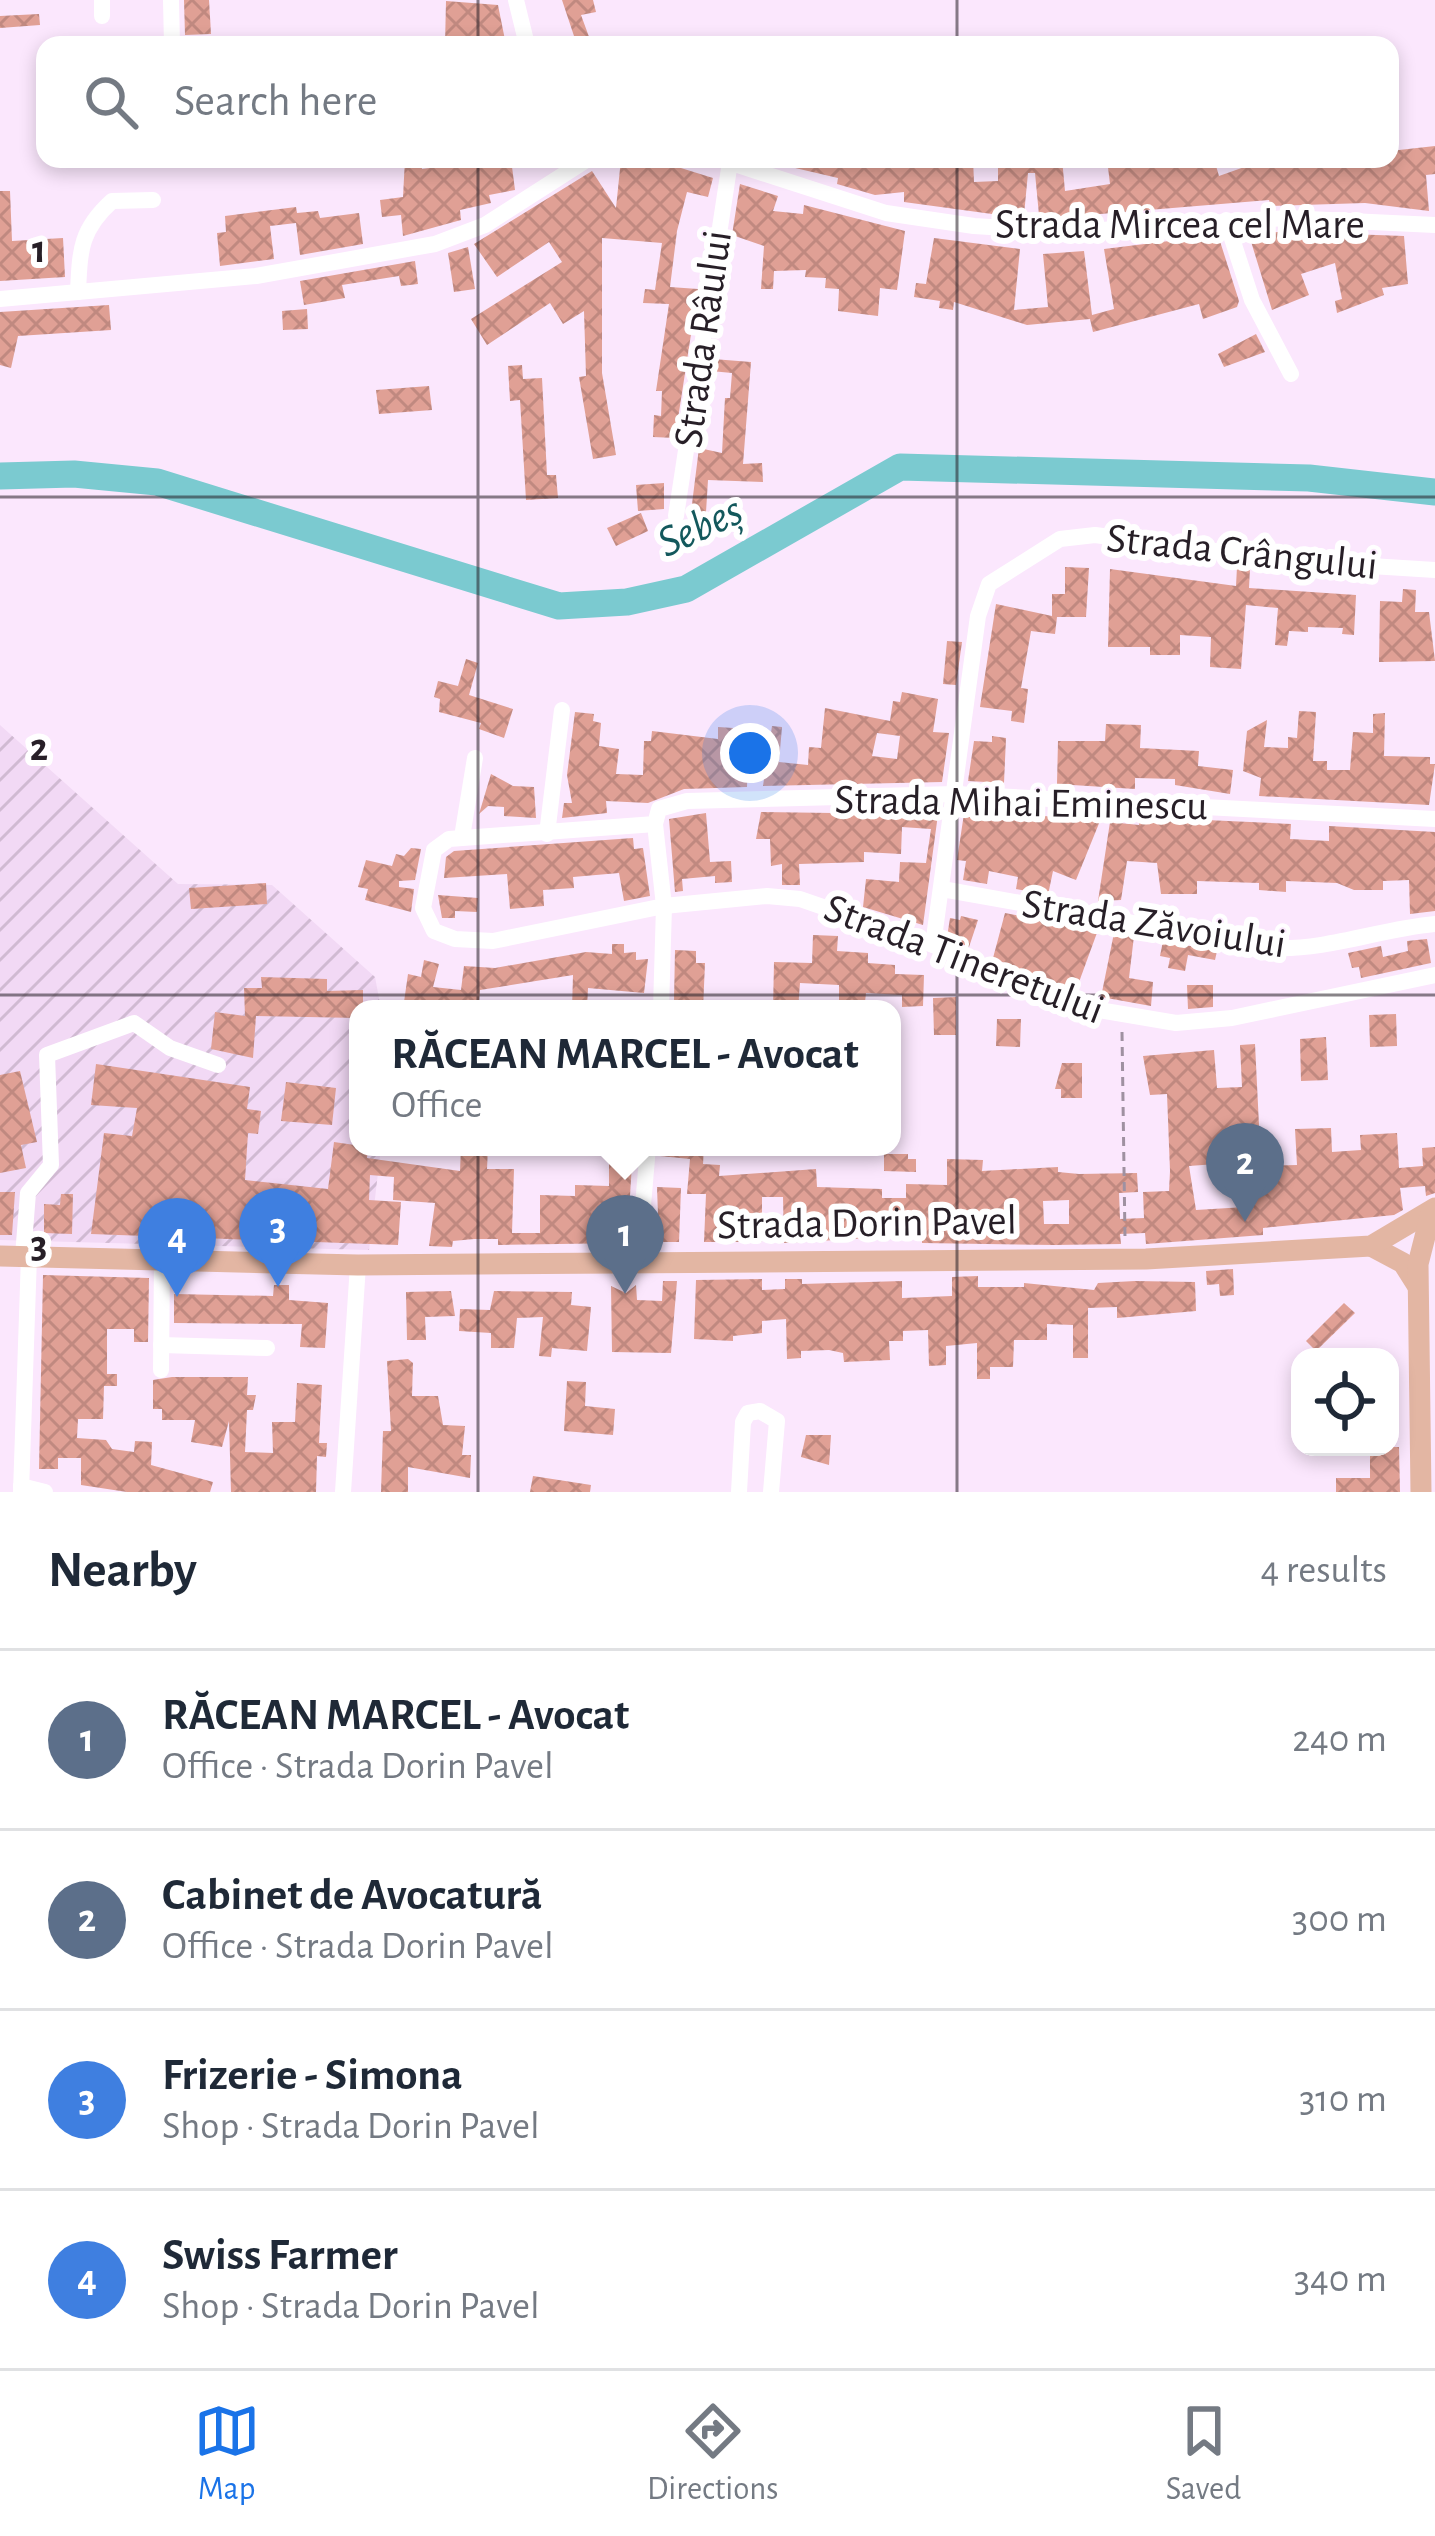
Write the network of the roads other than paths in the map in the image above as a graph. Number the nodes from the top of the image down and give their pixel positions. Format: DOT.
graph roads {
  1 [pos="171,0"];
  2 [pos="515,0"];
  3 [pos="172,36"];
  4 [pos="524,36"];
  5 [pos="574,168"];
  6 [pos="723,168"];
  7 [pos="748,168"];
  8 [pos="153,200"];
  9 [pos="1226,220"];
  10 [pos="1435,225"];
  11 [pos="78,292"];
  12 [pos="0,299"];
  13 [pos="1291,374"];
  14 [pos="676,516"];
  15 [pos="1435,569"];
  16 [pos="562,710"];
  17 [pos="475,758"];
  18 [pos="955,794"];
  19 [pos="1435,819"];
  20 [pos="655,824"];
  21 [pos="548,834"];
  22 [pos="462,837"];
  23 [pos="942,890"];
  24 [pos="664,906"];
  25 [pos="1435,924"];
  26 [pos="933,946"];
  27 [pos="1435,975"];
  28 [pos="661,1000"];
  29 [pos="218,1065"];
  30 [pos="647,1156"];
  31 [pos="1433,1210"];
  32 [pos="1371,1246"];
  33 [pos="0,1256"];
  34 [pos="26,1256"];
  35 [pos="162,1260"];
  36 [pos="638,1264"];
  37 [pos="358,1265"];
  38 [pos="1417,1286"];
  39 [pos="161,1345"];
  40 [pos="267,1348"];
  41 [pos="161,1370"];
  42 [pos="21,1489"];
  43 [pos="45,1492"];
  44 [pos="343,1492"];
  45 [pos="740,1492"];
  46 [pos="771,1492"];
  47 [pos="1421,1492"];
  1 -- 3 [label="street"];
  2 -- 4 [label="street"];
  5 -- 11 [label="street"];
  6 -- 14 [label="street, Strada Râului"];
  7 -- 9 [label="street, Strada Mircea cel Mare"];
  8 -- 11 [label="street"];
  9 -- 10 [label="street, Strada Mircea cel Mare"];
  9 -- 13 [label="street"];
  11 -- 12 [label="street"];
  15 -- 18 [label="street, Strada Crângului"];
  16 -- 21 [label="street"];
  17 -- 22 [label="street"];
  18 -- 19 [label="street, Strada Mihai Eminescu"];
  18 -- 20 [label="street, Strada Mihai Eminescu"];
  18 -- 23 [label="street, Strada Crângului"];
  20 -- 21 [label="street, Strada Mihai Eminescu"];
  20 -- 24 [label="street"];
  21 -- 22 [label="street, Strada Mihai Eminescu"];
  22 -- 24 [label="street, Strada Tineretului"];
  23 -- 25 [label="street, Strada Zăvoiului"];
  23 -- 26 [label="street, Strada Crângului"];
  24 -- 26 [label="street, Strada Tineretului"];
  24 -- 28 [label="street"];
  26 -- 27 [label="street, Strada Tineretului"];
  29 -- 34 [label="street"];
  30 -- 36 [label="street"];
  31 -- 32 [label="main road, Strada Dorin Pavel"];
  31 -- 38 [label="main road"];
  32 -- 36 [label="main road, Strada Dorin Pavel"];
  32 -- 38 [label="main road"];
  33 -- 34 [label="main road, Strada Dorin Pavel"];
  34 -- 35 [label="main road, Strada Dorin Pavel"];
  34 -- 42 [label="street"];
  35 -- 37 [label="main road, Strada Dorin Pavel"];
  35 -- 39 [label="street"];
  36 -- 37 [label="main road, Strada Dorin Pavel"];
  37 -- 44 [label="street"];
  38 -- 47 [label="main road"];
  39 -- 40 [label="street"];
  39 -- 41 [label="street"];
  42 -- 43 [label="street"];
  45 -- 46 [label="street"];
}
